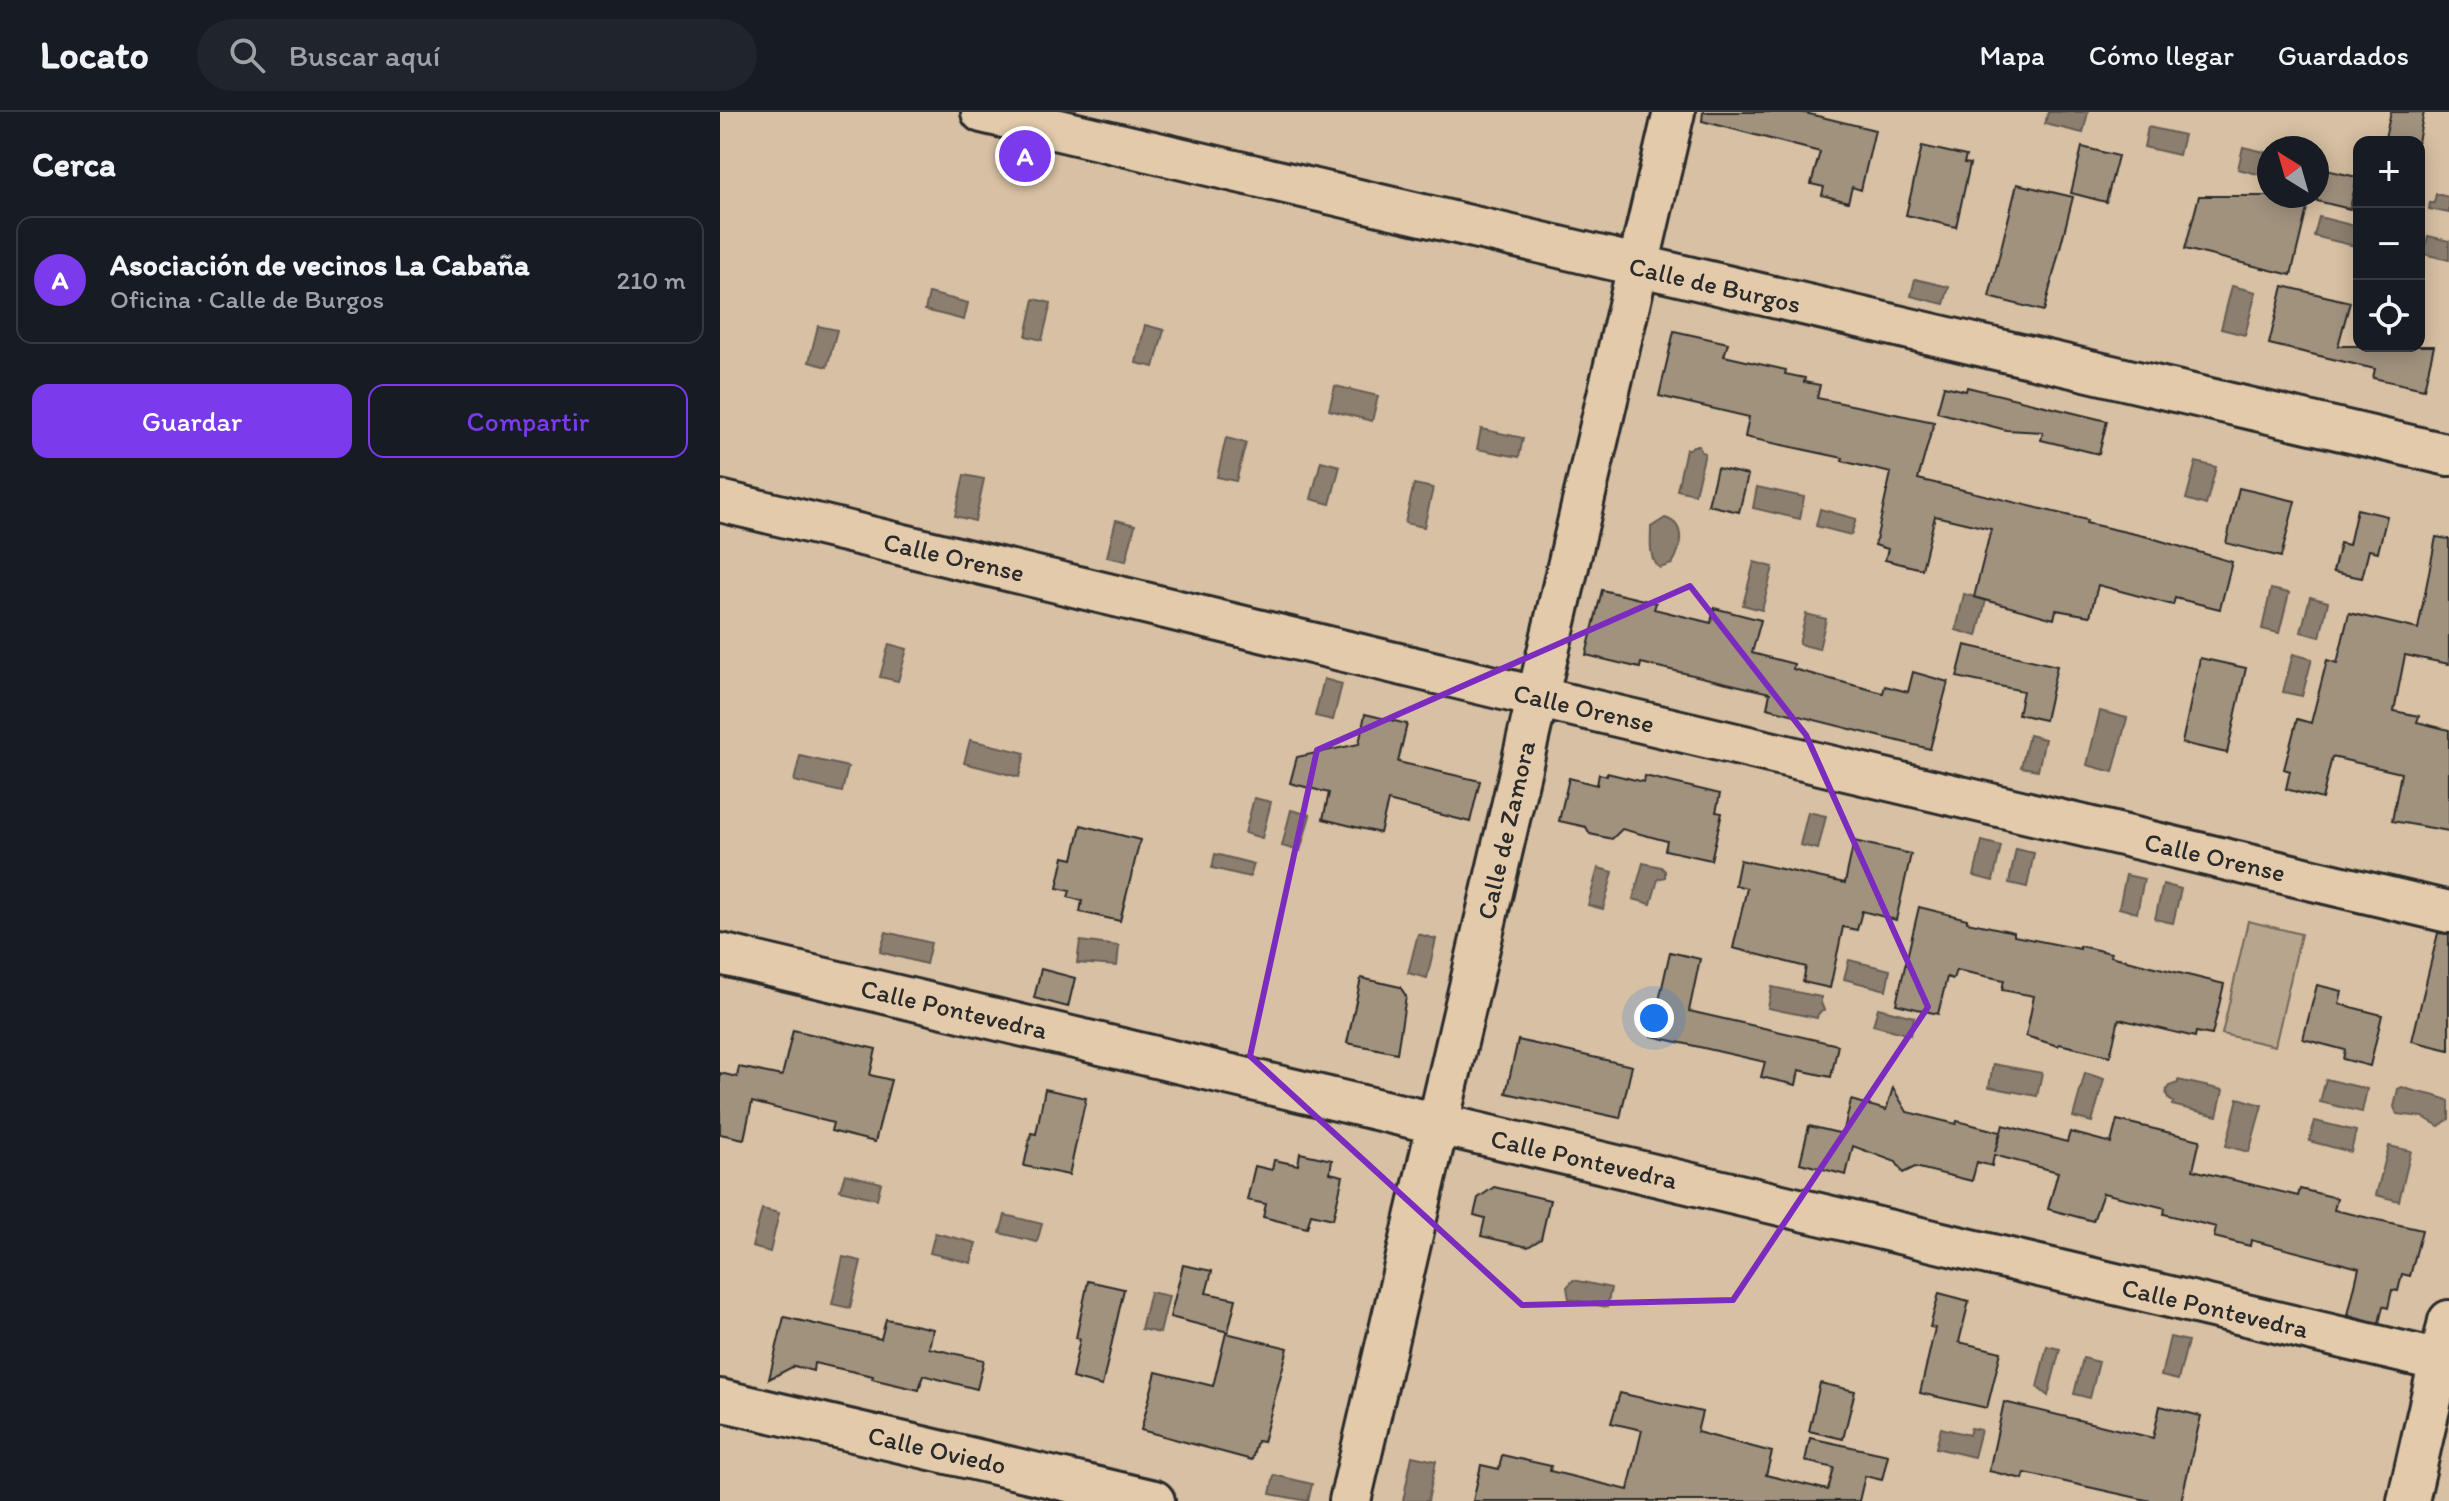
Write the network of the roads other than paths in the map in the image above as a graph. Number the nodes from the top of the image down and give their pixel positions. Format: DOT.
graph roads {
  1 [pos="982,112"];
  2 [pos="1674,112"];
  3 [pos="1637,267"];
  4 [pos="2449,455"];
  5 [pos="720,501"];
  6 [pos="1536,697"];
  7 [pos="2449,912"];
  8 [pos="720,954"];
  9 [pos="1438,1125"];
  10 [pos="2449,1321"];
  11 [pos="2444,1362"];
  12 [pos="720,1400"];
  13 [pos="1154,1501"];
  14 [pos="1350,1501"];
  15 [pos="2408,1501"];
  1 -- 3 [label="street, Calle de Burgos"];
  2 -- 3 [label="street, Calle de Zamora"];
  3 -- 4 [label="street, Calle de Burgos"];
  3 -- 6 [label="street, Calle de Zamora"];
  5 -- 6 [label="street, Calle Orense"];
  6 -- 7 [label="street, Calle Orense"];
  6 -- 9 [label="street, Calle de Zamora"];
  8 -- 9 [label="street, Calle Pontevedra"];
  9 -- 11 [label="street, Calle Pontevedra"];
  9 -- 14 [label="street, Calle de Zamora"];
  10 -- 11 [label="street"];
  11 -- 15 [label="street"];
  12 -- 13 [label="street, Calle Oviedo"];
}
